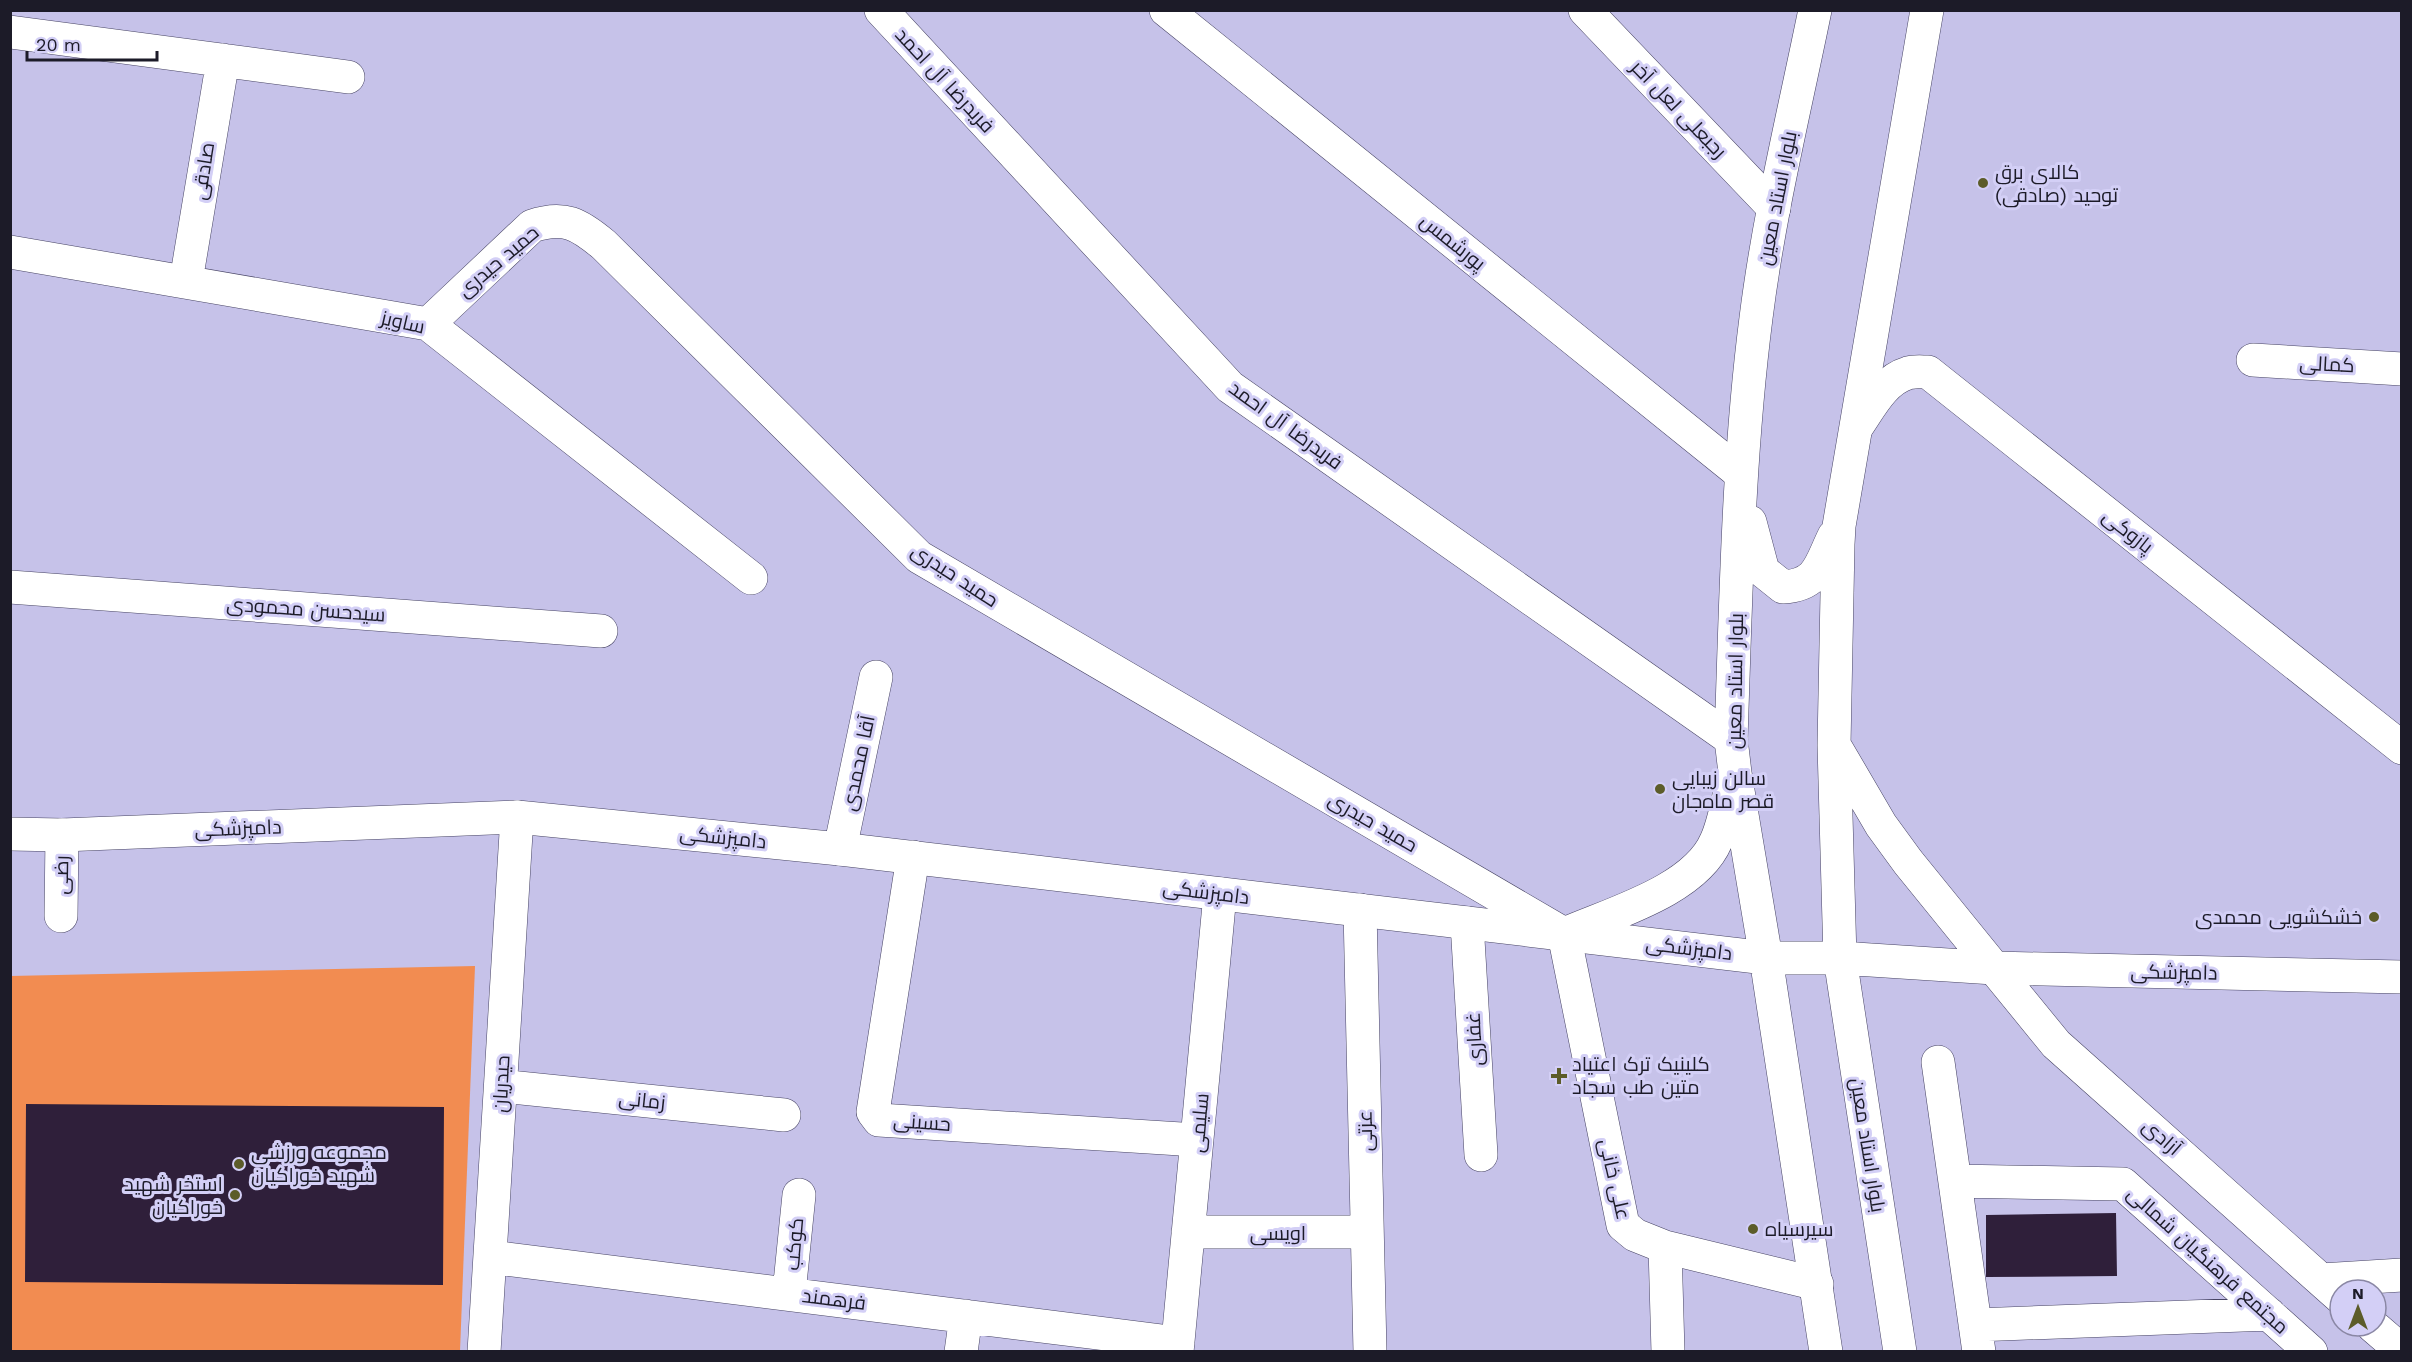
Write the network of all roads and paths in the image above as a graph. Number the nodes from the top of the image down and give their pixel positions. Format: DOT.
graph roads {
  1 [pos="881,10"];
  2 [pos="1166,10"];
  3 [pos="1585,10"];
  4 [pos="1815,10"];
  5 [pos="1927,10"];
  6 [pos="10,32"];
  7 [pos="223,60"];
  8 [pos="348,77"];
  9 [pos="1774,208"];
  10 [pos="10,252"];
  11 [pos="186,281"];
  12 [pos="428,324"];
  13 [pos="2253,360"];
  14 [pos="2402,369"];
  15 [pos="1858,425"];
  16 [pos="1740,473"];
  17 [pos="1839,526"];
  18 [pos="751,578"];
  19 [pos="10,587"];
  20 [pos="601,631"];
  21 [pos="876,677"];
  22 [pos="1731,739"];
  23 [pos="1834,745"];
  24 [pos="2402,748"];
  25 [pos="1735,773"];
  26 [pos="517,817"];
  27 [pos="10,834"];
  28 [pos="62,835"];
  29 [pos="840,849"];
  30 [pos="913,857"];
  31 [pos="1220,894"];
  32 [pos="1360,910"];
  33 [pos="61,915"];
  34 [pos="1467,923"];
  35 [pos="1564,934"];
  36 [pos="1766,958"];
  37 [pos="1840,958"];
  38 [pos="1994,968"];
  39 [pos="2402,977"];
  40 [pos="1938,1062"];
  41 [pos="501,1086"];
  42 [pos="784,1115"];
  43 [pos="1197,1140"];
  44 [pos="1480,1155"];
  45 [pos="1955,1181"];
  46 [pos="799,1195"];
  47 [pos="1188,1232"];
  48 [pos="1367,1232"];
  49 [pos="1665,1247"];
  50 [pos="490,1257"];
  51 [pos="2402,1275"];
  52 [pos="2387,1278"];
  53 [pos="1817,1284"];
  54 [pos="2328,1286"];
  55 [pos="789,1293"];
  56 [pos="2269,1314"];
  57 [pos="966,1316"];
  58 [pos="1977,1338"];
  59 [pos="2387,1338"];
  60 [pos="1177,1347"];
  61 [pos="2402,1351"];
  62 [pos="484,1352"];
  63 [pos="961,1352"];
  64 [pos="1370,1352"];
  65 [pos="1668,1352"];
  66 [pos="1826,1352"];
  67 [pos="1900,1352"];
  68 [pos="2311,1352"];
  1 -- 22 [label="street, فریدرضا آل احمد"];
  2 -- 16 [label="street, پورشمس"];
  3 -- 9 [label="street, رجبعلی لعل آخر"];
  4 -- 9 [label="street, بلوار استاد معین"];
  5 -- 15 [label="street, بلوار استاد معین"];
  6 -- 7 [label="street"];
  7 -- 8 [label="street"];
  7 -- 11 [label="street, صادقی"];
  9 -- 16 [label="street, بلوار استاد معین"];
  10 -- 11 [label="street, ساویز"];
  11 -- 12 [label="street, ساویز"];
  12 -- 18 [label="street, ساویز"];
  12 -- 35 [label="street, حمید حیدری"];
  13 -- 14 [label="street, کمالی"];
  15 -- 17 [label="street, بلوار استاد معین"];
  15 -- 24 [label="street, پازوکی"];
  16 -- 17 [label="street"];
  16 -- 22 [label="street, بلوار استاد معین"];
  17 -- 23 [label="street, بلوار استاد معین"];
  19 -- 20 [label="street, سیدحسن محمودی"];
  21 -- 29 [label="street, آقا محمدی"];
  22 -- 25 [label="street, بلوار استاد معین"];
  23 -- 37 [label="street, بلوار استاد معین"];
  23 -- 38 [label="street, آزادی"];
  25 -- 35 [label="street"];
  25 -- 36 [label="street, بلوار استاد معین"];
  26 -- 28 [label="street, دامپزشکی"];
  26 -- 29 [label="street, دامپزشکی"];
  26 -- 41 [label="street, حیدریان"];
  27 -- 28 [label="street, دامپزشکی"];
  28 -- 33 [label="street, رضی"];
  29 -- 30 [label="street, دامپزشکی"];
  30 -- 31 [label="street, دامپزشکی"];
  30 -- 43 [label="street, حسینی"];
  31 -- 32 [label="street, دامپزشکی"];
  31 -- 43 [label="street, سلیمی"];
  32 -- 34 [label="street, دامپزشکی"];
  32 -- 48 [label="street, عزتی"];
  34 -- 35 [label="street, دامپزشکی"];
  34 -- 44 [label="street, غفاری"];
  35 -- 36 [label="street, دامپزشکی"];
  35 -- 49 [label="street, علی خانی"];
  36 -- 37 [label="street, دامپزشکی"];
  36 -- 53 [label="street, بلوار استاد معین"];
  37 -- 38 [label="street, دامپزشکی"];
  37 -- 67 [label="street, بلوار استاد معین"];
  38 -- 39 [label="street, دامپزشکی"];
  38 -- 54 [label="street, آزادی"];
  40 -- 45 [label="street"];
  41 -- 42 [label="street, زمانی"];
  41 -- 50 [label="street, حیدریان"];
  43 -- 47 [label="street, سلیمی"];
  45 -- 56 [label="street, مجتمع فرهنگیان شمالی"];
  45 -- 58 [label="street"];
  46 -- 55 [label="street, کوکب"];
  47 -- 48 [label="street, اویسی"];
  47 -- 60 [label="street, سلیمی"];
  48 -- 64 [label="street, عزتی"];
  49 -- 53 [label="street, علی خانی"];
  49 -- 65 [label="street"];
  50 -- 55 [label="street, فرهمند"];
  50 -- 62 [label="street, حیدریان"];
  51 -- 52 [label="street"];
  53 -- 66 [label="street, بلوار استاد معین"];
  55 -- 57 [label="street, فرهمند"];
  56 -- 58 [label="street"];
  56 -- 68 [label="street, مجتمع فرهنگیان شمالی"];
  57 -- 60 [label="street, فرهمند"];
  57 -- 63 [label="street"];
  59 -- 61 [label="street"];
}
